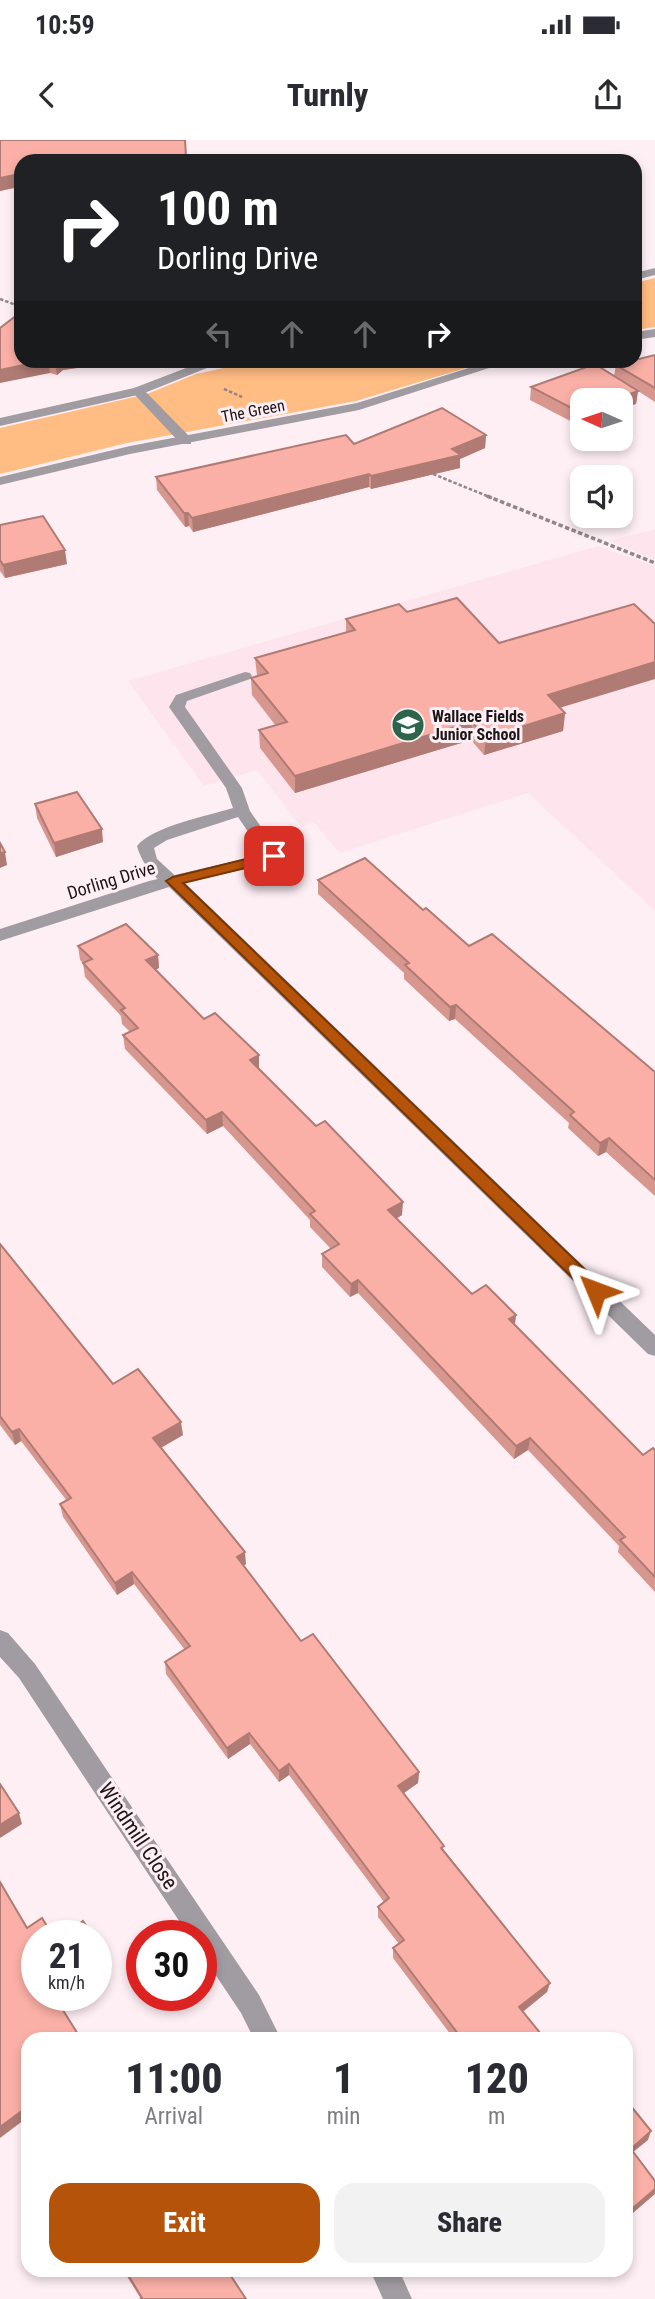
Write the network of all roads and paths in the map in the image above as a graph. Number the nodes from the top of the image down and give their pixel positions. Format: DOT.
graph roads {
  1 [pos="196,368"];
  2 [pos="482,368"];
  3 [pos="138,391"];
  4 [pos="0,422"];
  5 [pos="186,441"];
  6 [pos="426,471"];
  7 [pos="0,481"];
  8 [pos="655,563"];
  9 [pos="245,676"];
  10 [pos="242,811"];
  11 [pos="173,881"];
  12 [pos="0,935"];
  13 [pos="655,1348"];
  14 [pos="0,1640"];
  15 [pos="264,2032"];
  16 [pos="387,2277"];
  17 [pos="398,2299"];
  1 -- 3 [label="street"];
  2 -- 5 [label="street, The Green"];
  3 -- 4 [label="street"];
  3 -- 5 [label="street"];
  5 -- 7 [label="street, The Green"];
  6 -- 8 [label="path"];
  9 -- 10 [label="street"];
  10 -- 11 [label="street"];
  10 -- 11 [label="street, Dorling Drive"];
  11 -- 12 [label="street, Dorling Drive"];
  11 -- 13 [label="street"];
  14 -- 15 [label="street, Windmill Close"];
  16 -- 17 [label="street"];
}
